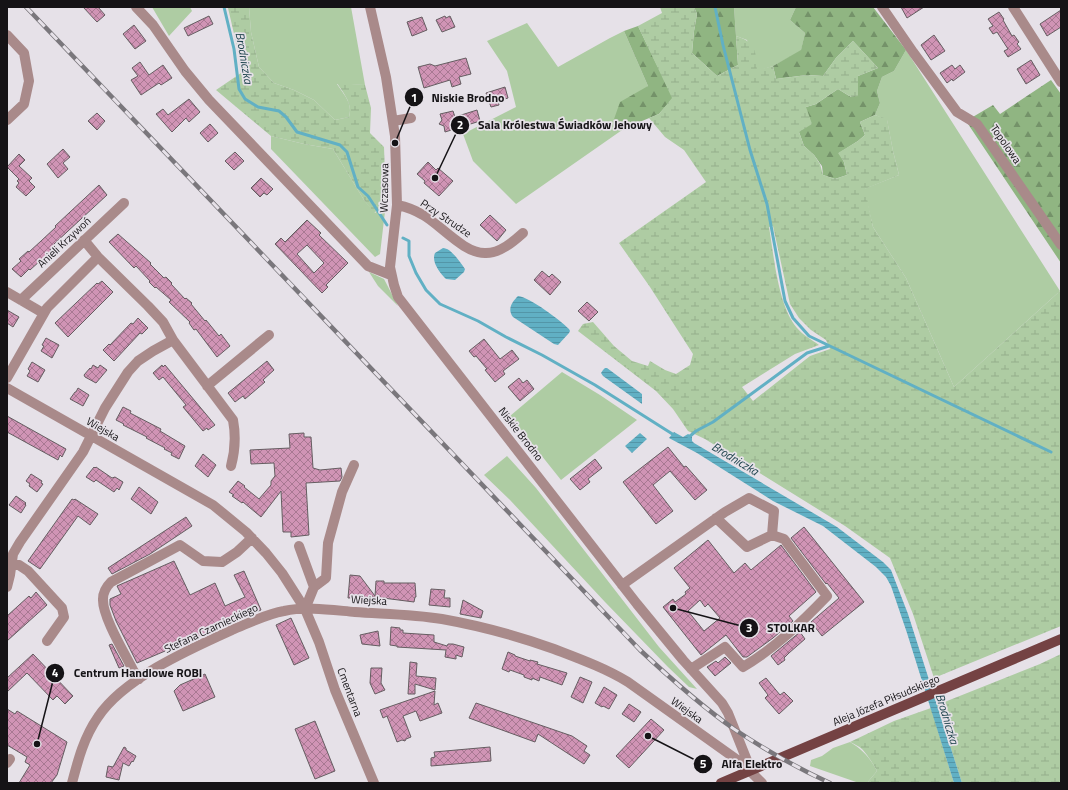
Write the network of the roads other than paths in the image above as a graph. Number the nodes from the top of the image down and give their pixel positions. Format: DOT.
graph roads {
  1 [pos="136,7"];
  2 [pos="370,7"];
  3 [pos="882,7"];
  4 [pos="1013,7"];
  5 [pos="7,35"];
  6 [pos="1061,82"];
  7 [pos="410,118"];
  8 [pos="7,120"];
  9 [pos="396,124"];
  10 [pos="124,203"];
  11 [pos="397,205"];
  12 [pos="523,233"];
  13 [pos="84,240"];
  14 [pos="1061,245"];
  15 [pos="98,257"];
  16 [pos="391,275"];
  17 [pos="7,292"];
  18 [pos="21,300"];
  19 [pos="43,313"];
  20 [pos="269,335"];
  21 [pos="173,340"];
  22 [pos="7,378"];
  23 [pos="207,386"];
  24 [pos="7,388"];
  25 [pos="91,436"];
  26 [pos="354,465"];
  27 [pos="231,466"];
  28 [pos="716,518"];
  29 [pos="772,535"];
  30 [pos="252,538"];
  31 [pos="299,546"];
  32 [pos="12,564"];
  33 [pos="622,585"];
  34 [pos="7,587"];
  35 [pos="314,587"];
  36 [pos="305,609"];
  37 [pos="1061,639"];
  38 [pos="47,641"];
  39 [pos="691,669"];
  40 [pos="139,679"];
  41 [pos="752,773"];
  42 [pos="72,783"];
  43 [pos="374,783"];
  44 [pos="721,783"];
  45 [pos="762,783"];
  1 -- 16 [label="street"];
  2 -- 9 [label="street, Wczasowa"];
  3 -- 14 [label="street, Topolowa"];
  4 -- 6 [label="street"];
  5 -- 8 [label="street"];
  7 -- 9 [label="street"];
  9 -- 11 [label="street, Wczasowa"];
  10 -- 13 [label="street, Anieli Krzywoń"];
  11 -- 12 [label="street, Przy Strudze"];
  11 -- 16 [label="street, Wczasowa"];
  13 -- 15 [label="street"];
  13 -- 18 [label="street, Anieli Krzywoń"];
  15 -- 19 [label="street"];
  15 -- 21 [label="street"];
  16 -- 33 [label="street, Niskie Brodno"];
  17 -- 18 [label="street"];
  18 -- 19 [label="street"];
  19 -- 22 [label="street"];
  20 -- 23 [label="street"];
  21 -- 23 [label="street"];
  21 -- 25 [label="street"];
  23 -- 27 [label="street"];
  24 -- 25 [label="street, Wiejska"];
  25 -- 30 [label="street, Wiejska"];
  25 -- 32 [label="street"];
  26 -- 35 [label="street"];
  28 -- 29 [label="street"];
  28 -- 29 [label="street"];
  28 -- 33 [label="street"];
  29 -- 39 [label="street"];
  30 -- 36 [label="street, Wiejska"];
  30 -- 40 [label="street"];
  31 -- 35 [label="street"];
  32 -- 34 [label="street"];
  32 -- 38 [label="street"];
  33 -- 39 [label="street, Niskie Brodno"];
  35 -- 36 [label="street"];
  36 -- 40 [label="street, Stefana Czarnieckiego"];
  36 -- 41 [label="street, Wiejska"];
  36 -- 43 [label="street, Cmentarna"];
  37 -- 44 [label="main road, Aleja Józefa Piłsudskiego"];
  39 -- 41 [label="street, Niskie Brodno"];
  40 -- 42 [label="street, Stefana Czarnieckiego"];
  41 -- 45 [label="street, Wiejska"];
}
